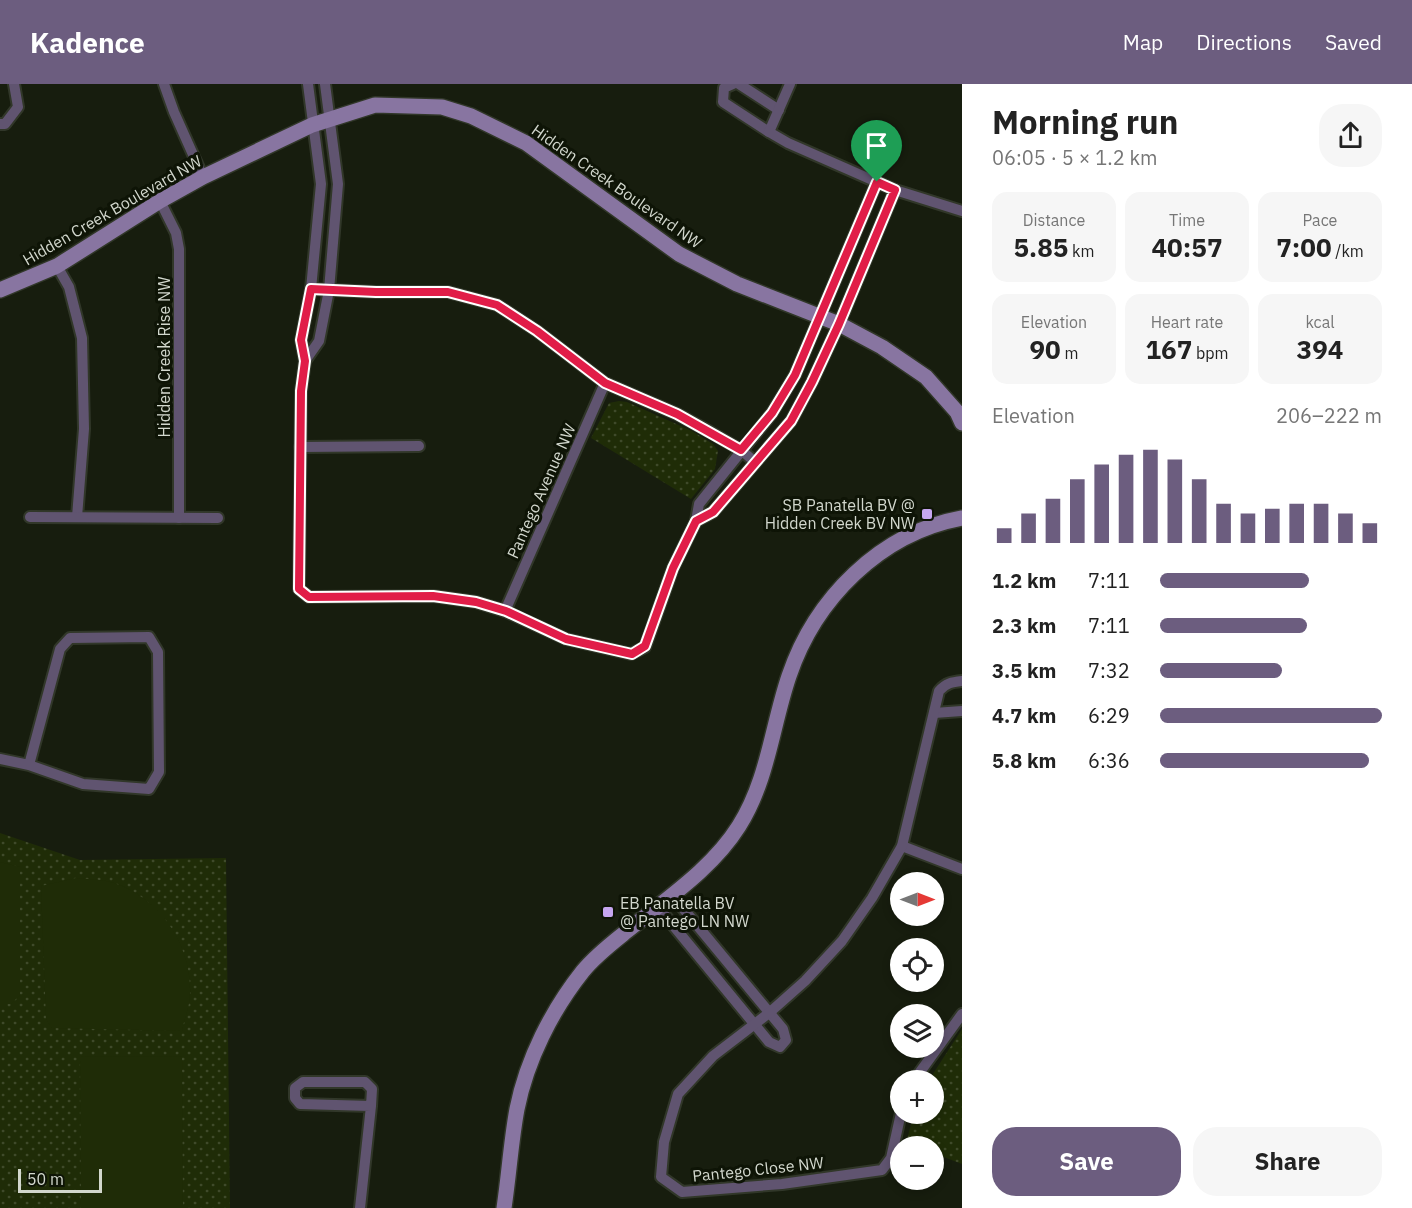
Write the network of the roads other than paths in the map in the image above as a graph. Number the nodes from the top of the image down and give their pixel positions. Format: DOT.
graph roads {
  1 [pos="14,84"];
  2 [pos="164,84"];
  3 [pos="308,84"];
  4 [pos="325,84"];
  5 [pos="732,84"];
  6 [pos="739,84"];
  7 [pos="790,84"];
  8 [pos="779,110"];
  9 [pos="329,119"];
  10 [pos="0,124"];
  11 [pos="312,125"];
  12 [pos="769,132"];
  13 [pos="203,177"];
  14 [pos="886,186"];
  15 [pos="160,201"];
  16 [pos="962,211"];
  17 [pos="57,266"];
  18 [pos="311,289"];
  19 [pos="0,290"];
  20 [pos="329,290"];
  21 [pos="820,316"];
  22 [pos="839,324"];
  23 [pos="305,361"];
  24 [pos="605,383"];
  25 [pos="960,414"];
  26 [pos="418,446"];
  27 [pos="300,447"];
  28 [pos="741,450"];
  29 [pos="755,462"];
  30 [pos="77,517"];
  31 [pos="30,518"];
  32 [pos="179,518"];
  33 [pos="218,518"];
  34 [pos="962,518"];
  35 [pos="696,521"];
  36 [pos="506,611"];
  37 [pos="962,681"];
  38 [pos="962,711"];
  39 [pos="934,713"];
  40 [pos="0,759"];
  41 [pos="29,765"];
  42 [pos="902,846"];
  43 [pos="962,869"];
  44 [pos="672,895"];
  45 [pos="658,907"];
  46 [pos="769,1013"];
  47 [pos="962,1014"];
  48 [pos="756,1024"];
  49 [pos="921,1070"];
  50 [pos="371,1106"];
  51 [pos="899,1124"];
  52 [pos="360,1208"];
  53 [pos="504,1208"];
  1 -- 10 [label="street"];
  2 -- 13 [label="street"];
  3 -- 11 [label="street"];
  4 -- 9 [label="street"];
  5 -- 12 [label="street"];
  6 -- 8 [label="street"];
  7 -- 8 [label="street"];
  8 -- 12 [label="street"];
  9 -- 11 [label="street, Hidden Creek Boulevard NW"];
  9 -- 20 [label="street"];
  9 -- 21 [label="street, Hidden Creek Boulevard NW"];
  11 -- 13 [label="street, Hidden Creek Boulevard NW"];
  11 -- 18 [label="street"];
  12 -- 14 [label="street"];
  13 -- 15 [label="street, Hidden Creek Boulevard NW"];
  14 -- 16 [label="street"];
  14 -- 21 [label="street"];
  14 -- 22 [label="street"];
  15 -- 17 [label="street, Hidden Creek Boulevard NW"];
  15 -- 32 [label="street, Hidden Creek Rise NW"];
  17 -- 19 [label="street, Hidden Creek Boulevard NW"];
  17 -- 30 [label="street"];
  18 -- 20 [label="street"];
  18 -- 23 [label="street"];
  20 -- 23 [label="street"];
  20 -- 24 [label="street"];
  21 -- 22 [label="street, Hidden Creek Boulevard NW"];
  21 -- 28 [label="street"];
  22 -- 25 [label="street, Hidden Creek Boulevard NW"];
  22 -- 29 [label="street"];
  23 -- 27 [label="street"];
  24 -- 28 [label="street"];
  24 -- 36 [label="street, Pantego Avenue NW"];
  26 -- 27 [label="street"];
  27 -- 36 [label="street"];
  28 -- 29 [label="street"];
  28 -- 35 [label="street"];
  29 -- 35 [label="street"];
  30 -- 31 [label="street"];
  30 -- 32 [label="street"];
  32 -- 33 [label="street"];
  34 -- 44 [label="street"];
  35 -- 36 [label="street"];
  37 -- 39 [label="street, Pantego Close NW"];
  38 -- 39 [label="street"];
  39 -- 42 [label="street, Pantego Close NW"];
  40 -- 41 [label="street"];
  41 -- 41 [label="street"];
  42 -- 43 [label="street"];
  42 -- 46 [label="street, Pantego Close NW"];
  44 -- 45 [label="street"];
  44 -- 46 [label="street"];
  45 -- 48 [label="street"];
  45 -- 53 [label="street"];
  46 -- 48 [label="street, Pantego Close NW"];
  46 -- 48 [label="street"];
  47 -- 49 [label="street"];
  48 -- 51 [label="street, Pantego Close NW"];
  50 -- 50 [label="street"];
  50 -- 52 [label="street"];
}
